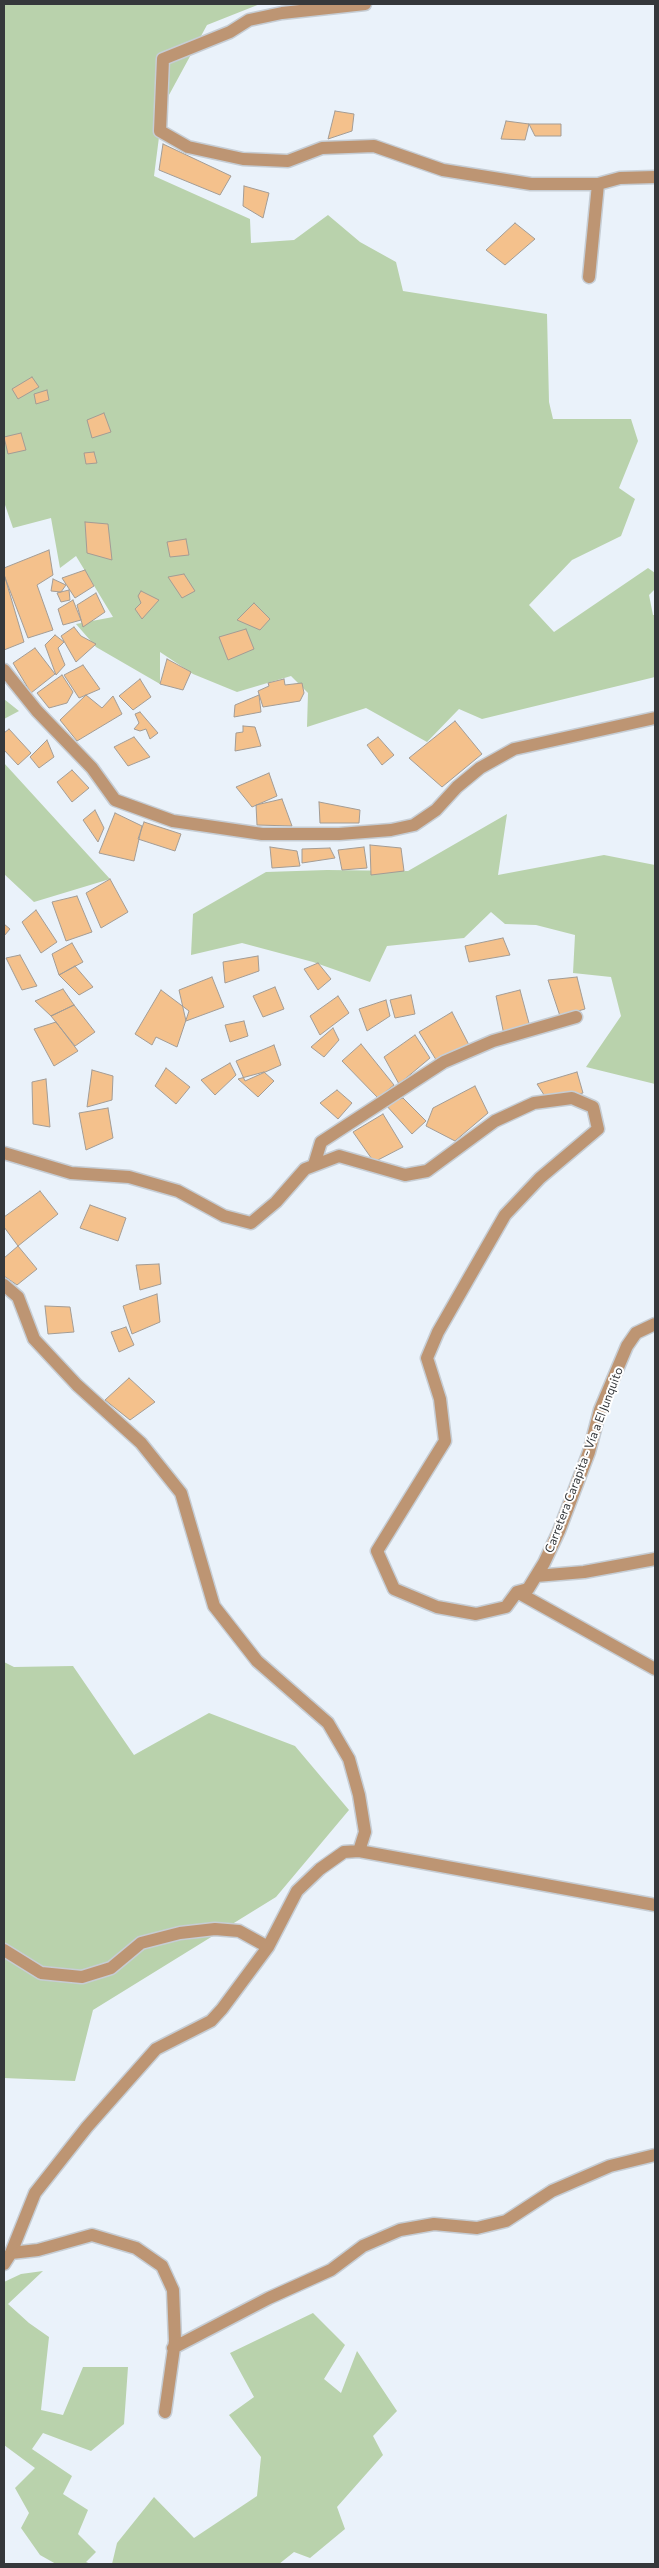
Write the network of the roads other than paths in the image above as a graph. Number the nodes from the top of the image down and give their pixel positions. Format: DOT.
graph roads {
  1 [pos="365,4"];
  2 [pos="655,177"];
  3 [pos="598,184"];
  4 [pos="589,277"];
  5 [pos="4,670"];
  6 [pos="655,718"];
  7 [pos="576,1017"];
  8 [pos="4,1153"];
  9 [pos="314,1166"];
  10 [pos="4,1285"];
  11 [pos="655,1324"];
  12 [pos="655,1558"];
  13 [pos="536,1576"];
  14 [pos="517,1592"];
  15 [pos="655,1669"];
  16 [pos="359,1851"];
  17 [pos="655,1905"];
  18 [pos="268,1947"];
  19 [pos="4,1950"];
  20 [pos="655,2155"];
  21 [pos="11,2253"];
  22 [pos="4,2264"];
  23 [pos="173,2348"];
  24 [pos="165,2412"];
  1 -- 3 [label="street"];
  2 -- 3 [label="street"];
  3 -- 4 [label="street"];
  5 -- 6 [label="street"];
  7 -- 9 [label="street"];
  8 -- 9 [label="street, Carretera Carapita - Vía a El Junquito"];
  9 -- 14 [label="street, Carretera Carapita - Vía a El Junquito"];
  10 -- 16 [label="street"];
  11 -- 13 [label="street, Carretera Carapita - Vía a El Junquito"];
  12 -- 13 [label="street"];
  13 -- 14 [label="street, Carretera Carapita - Vía a El Junquito"];
  14 -- 15 [label="street"];
  16 -- 17 [label="street"];
  16 -- 18 [label="street"];
  18 -- 19 [label="street"];
  18 -- 21 [label="street"];
  20 -- 23 [label="street"];
  21 -- 22 [label="street"];
  21 -- 23 [label="street"];
  23 -- 24 [label="street"];
}
